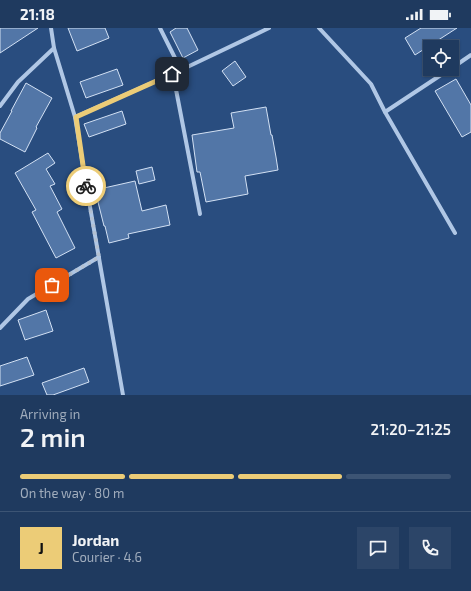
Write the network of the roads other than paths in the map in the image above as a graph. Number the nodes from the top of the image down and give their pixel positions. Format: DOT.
graph roads {
  1 [pos="51,28"];
  2 [pos="160,28"];
  3 [pos="270,28"];
  4 [pos="319,28"];
  5 [pos="54,48"];
  6 [pos="471,55"];
  7 [pos="459,63"];
  8 [pos="181,70"];
  9 [pos="172,74"];
  10 [pos="439,76"];
  11 [pos="0,106"];
  12 [pos="385,112"];
  13 [pos="76,117"];
  14 [pos="200,214"];
  15 [pos="455,233"];
  16 [pos="99,257"];
  17 [pos="0,328"];
  18 [pos="123,395"];
  1 -- 5 [label="street"];
  2 -- 8 [label="street"];
  3 -- 8 [label="street"];
  4 -- 12 [label="street"];
  5 -- 11 [label="street"];
  5 -- 13 [label="street"];
  6 -- 7 [label="street"];
  8 -- 9 [label="street"];
  9 -- 13 [label="street"];
  9 -- 14 [label="street"];
  10 -- 12 [label="street"];
  12 -- 15 [label="street"];
  13 -- 16 [label="street"];
  16 -- 17 [label="street"];
  16 -- 18 [label="street"];
}
